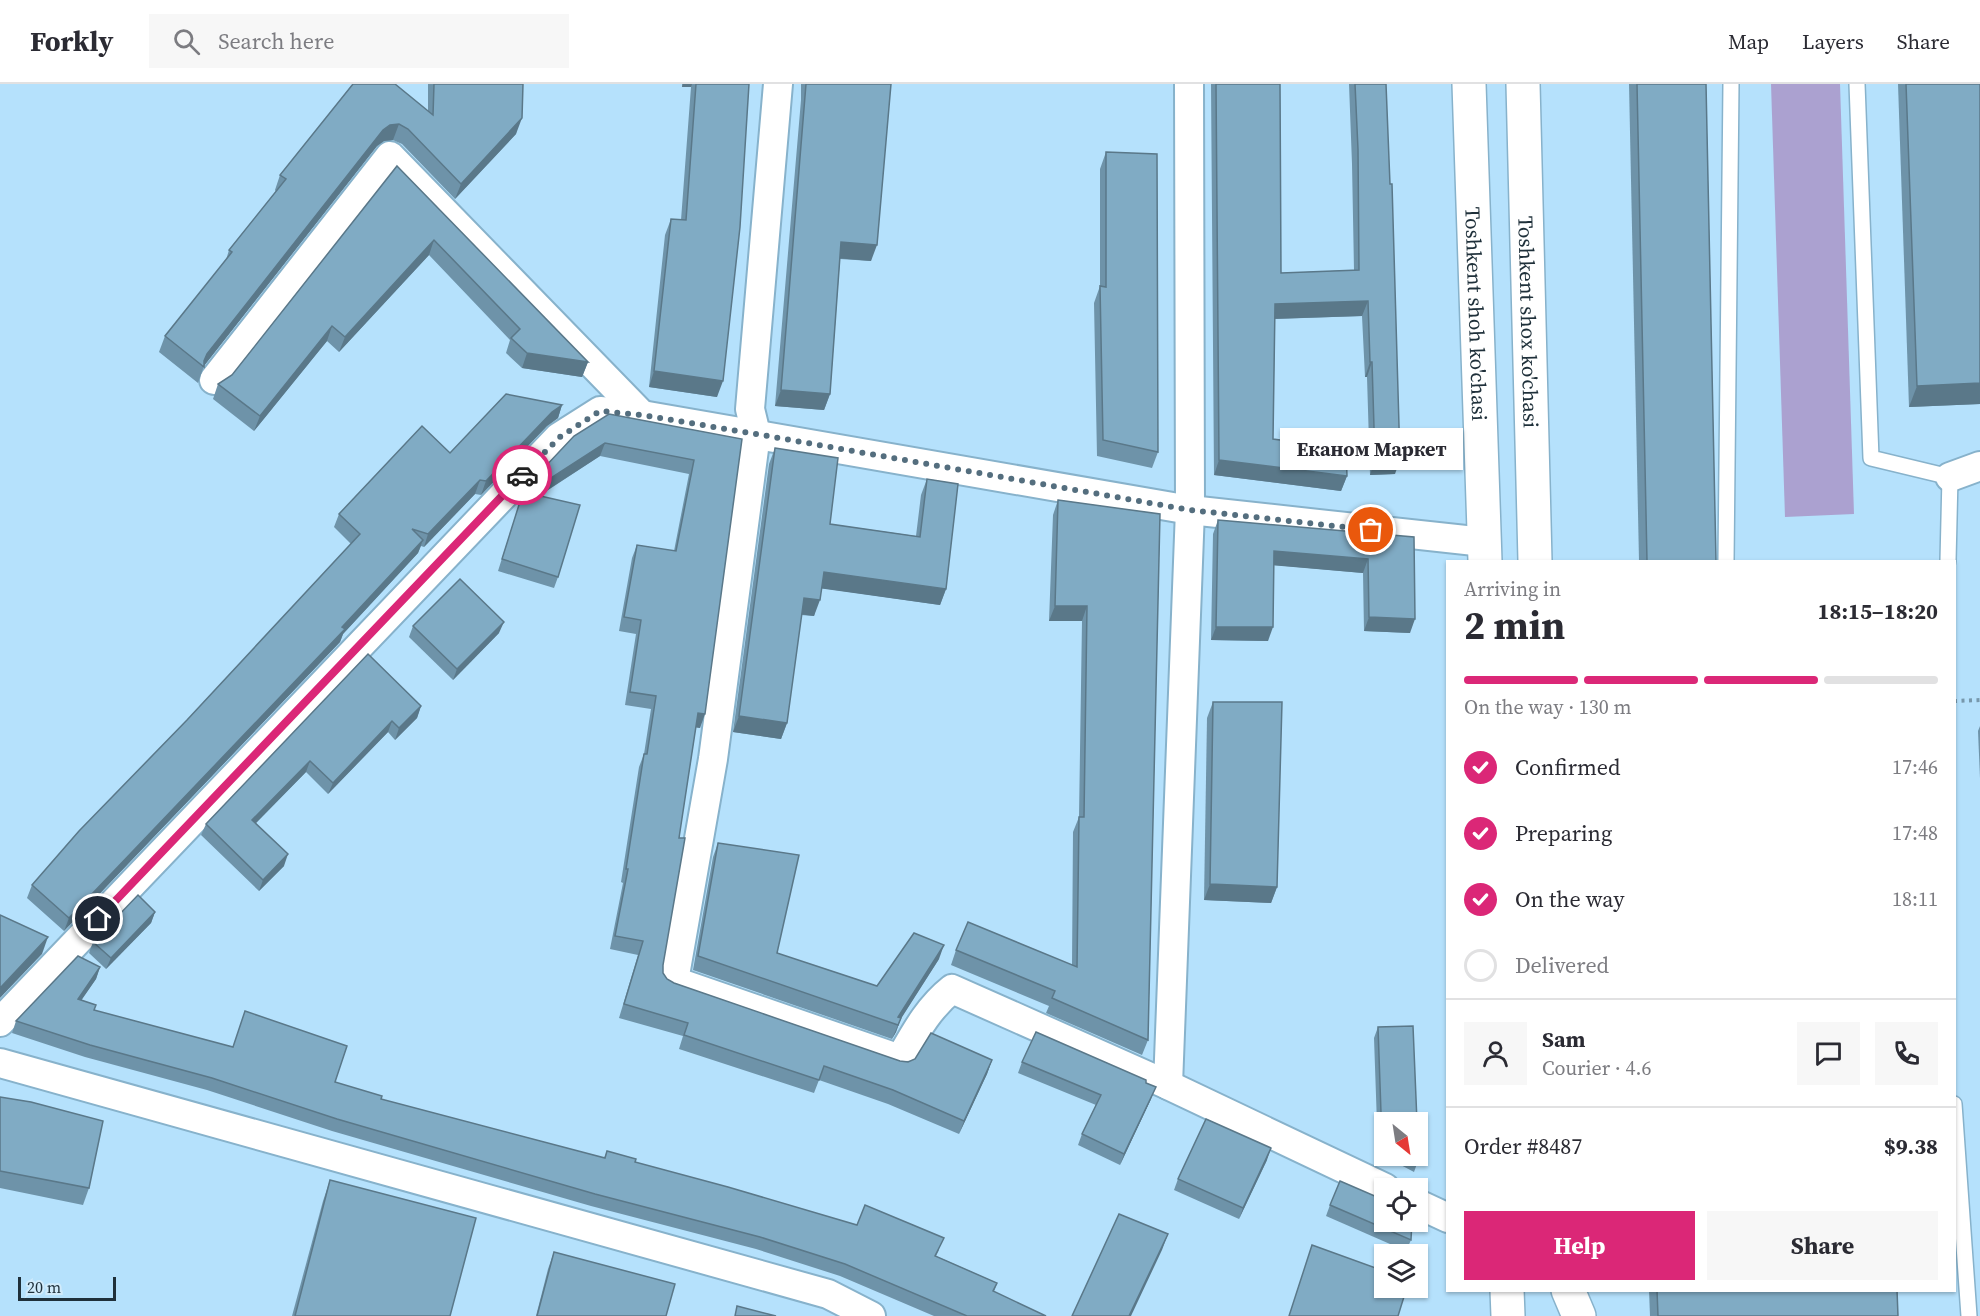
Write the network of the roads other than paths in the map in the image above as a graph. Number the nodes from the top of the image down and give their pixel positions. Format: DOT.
graph roads {
  1 [pos="778,84"];
  2 [pos="1189,84"];
  3 [pos="1469,84"];
  4 [pos="1524,84"];
  5 [pos="1731,84"];
  6 [pos="1857,84"];
  7 [pos="214,380"];
  8 [pos="642,415"];
  9 [pos="756,434"];
  10 [pos="1980,466"];
  11 [pos="1950,477"];
  12 [pos="1190,510"];
  13 [pos="1485,551"];
  14 [pos="1535,560"];
  15 [pos="1726,560"];
  16 [pos="1948,560"];
  17 [pos="0,1022"];
  18 [pos="0,1063"];
  19 [pos="1168,1085"];
  20 [pos="1956,1132"];
  21 [pos="1374,1183"];
  22 [pos="1428,1209"];
  23 [pos="1446,1217"];
  24 [pos="1507,1292"];
  25 [pos="1557,1292"];
  26 [pos="1569,1292"];
  27 [pos="871,1316"];
  28 [pos="1508,1316"];
  29 [pos="1558,1316"];
  30 [pos="1579,1316"];
  31 [pos="1969,1316"];
  1 -- 9 [label="street"];
  2 -- 12 [label="street"];
  3 -- 13 [label="main road, Toshkent shoh ko'chasi"];
  4 -- 14 [label="main road, Toshkent shox ko'chasi"];
  5 -- 15 [label="lane"];
  6 -- 11 [label="lane"];
  7 -- 8 [label="street"];
  8 -- 9 [label="street"];
  8 -- 17 [label="street"];
  9 -- 12 [label="street"];
  9 -- 19 [label="street"];
  10 -- 11 [label="street"];
  11 -- 16 [label="lane"];
  12 -- 13 [label="street"];
  12 -- 19 [label="street"];
  18 -- 27 [label="street"];
  19 -- 21 [label="street"];
  20 -- 31 [label="lane"];
  22 -- 23 [label="street"];
  24 -- 28 [label="main road"];
  25 -- 29 [label="main road"];
  26 -- 30 [label="main road"];
}
